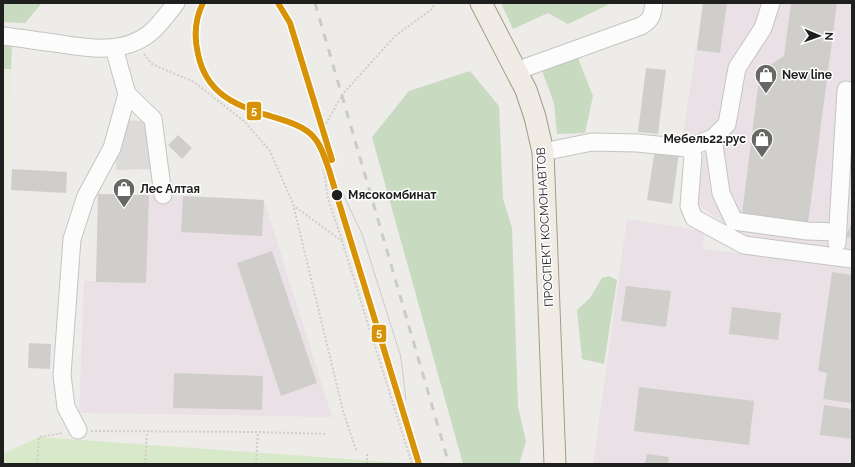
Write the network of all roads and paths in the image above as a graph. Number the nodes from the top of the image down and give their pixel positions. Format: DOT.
graph roads {
  1 [pos="176,3"];
  2 [pos="435,3"];
  3 [pos="481,3"];
  4 [pos="654,3"];
  5 [pos="771,3"];
  6 [pos="3,36"];
  7 [pos="134,42"];
  8 [pos="114,48"];
  9 [pos="516,70"];
  10 [pos="846,90"];
  11 [pos="127,94"];
  12 [pos="713,138"];
  13 [pos="688,148"];
  14 [pos="543,152"];
  15 [pos="163,196"];
  16 [pos="294,206"];
  17 [pos="837,232"];
  18 [pos="342,241"];
  19 [pos="844,258"];
  20 [pos="78,430"];
  21 [pos="147,431"];
  22 [pos="258,432"];
  23 [pos="326,434"];
  24 [pos="356,450"];
  25 [pos="367,454"];
  26 [pos="37,464"];
  27 [pos="145,464"];
  28 [pos="256,464"];
  29 [pos="367,464"];
  30 [pos="412,464"];
  31 [pos="555,464"];
  1 -- 7 [label="street"];
  2 -- 18 [label="path"];
  3 -- 9 [label="main road, ПРОСПЕКТ КОСМОНАВТОВ"];
  4 -- 9 [label="street"];
  5 -- 12 [label="street"];
  6 -- 8 [label="street"];
  7 -- 8 [label="street"];
  7 -- 16 [label="path"];
  8 -- 11 [label="street"];
  9 -- 14 [label="main road, ПРОСПЕКТ КОСМОНАВТОВ"];
  10 -- 17 [label="street"];
  11 -- 15 [label="street"];
  11 -- 20 [label="street"];
  12 -- 13 [label="street"];
  12 -- 17 [label="street"];
  13 -- 14 [label="street"];
  13 -- 19 [label="street"];
  14 -- 31 [label="main road, ПРОСПЕКТ КОСМОНАВТОВ"];
  16 -- 18 [label="path"];
  16 -- 24 [label="path"];
  17 -- 19 [label="street"];
  18 -- 30 [label="path"];
  20 -- 21 [label="path"];
  20 -- 26 [label="path"];
  21 -- 22 [label="path"];
  21 -- 27 [label="path"];
  22 -- 23 [label="path"];
  22 -- 28 [label="path"];
  25 -- 29 [label="path"];
}
